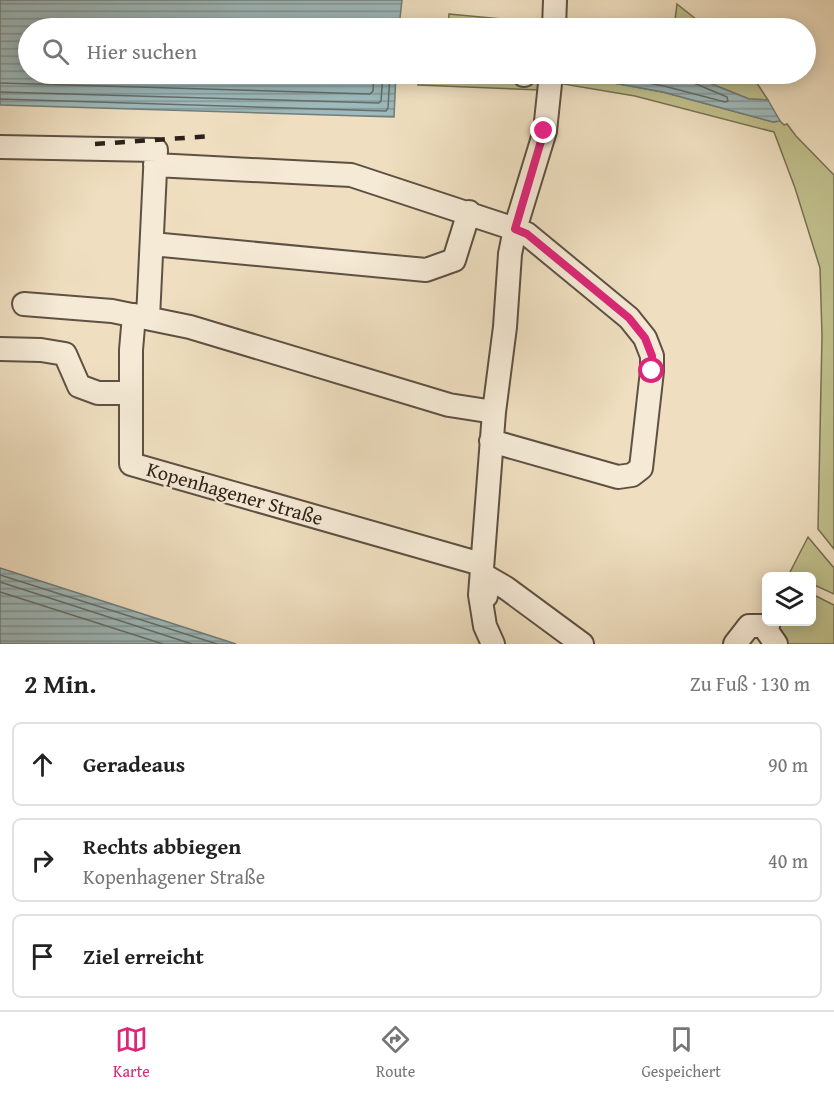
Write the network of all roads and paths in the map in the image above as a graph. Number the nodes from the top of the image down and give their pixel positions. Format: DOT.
graph roads {
  1 [pos="555,0"];
  2 [pos="554,18"];
  3 [pos="550,84"];
  4 [pos="0,147"];
  5 [pos="155,165"];
  6 [pos="469,212"];
  7 [pos="515,229"];
  8 [pos="152,244"];
  9 [pos="24,304"];
  10 [pos="141,317"];
  11 [pos="0,349"];
  12 [pos="131,393"];
  13 [pos="494,412"];
  14 [pos="491,441"];
  15 [pos="481,564"];
  16 [pos="499,640"];
  17 [pos="582,644"];
  18 [pos="735,644"];
  19 [pos="776,644"];
  1 -- 2 [label="street"];
  3 -- 7 [label="street"];
  4 -- 5 [label="street"];
  5 -- 6 [label="street"];
  5 -- 8 [label="street, Kopenhagener Straße"];
  6 -- 7 [label="street"];
  6 -- 8 [label="street"];
  7 -- 13 [label="street"];
  7 -- 14 [label="street"];
  8 -- 10 [label="street, Kopenhagener Straße"];
  9 -- 10 [label="street"];
  10 -- 12 [label="street, Kopenhagener Straße"];
  10 -- 13 [label="street"];
  11 -- 12 [label="street"];
  12 -- 15 [label="street, Kopenhagener Straße"];
  13 -- 14 [label="street"];
  14 -- 15 [label="street"];
  15 -- 16 [label="street"];
  16 -- 17 [label="street"];
  18 -- 19 [label="street"];
}
